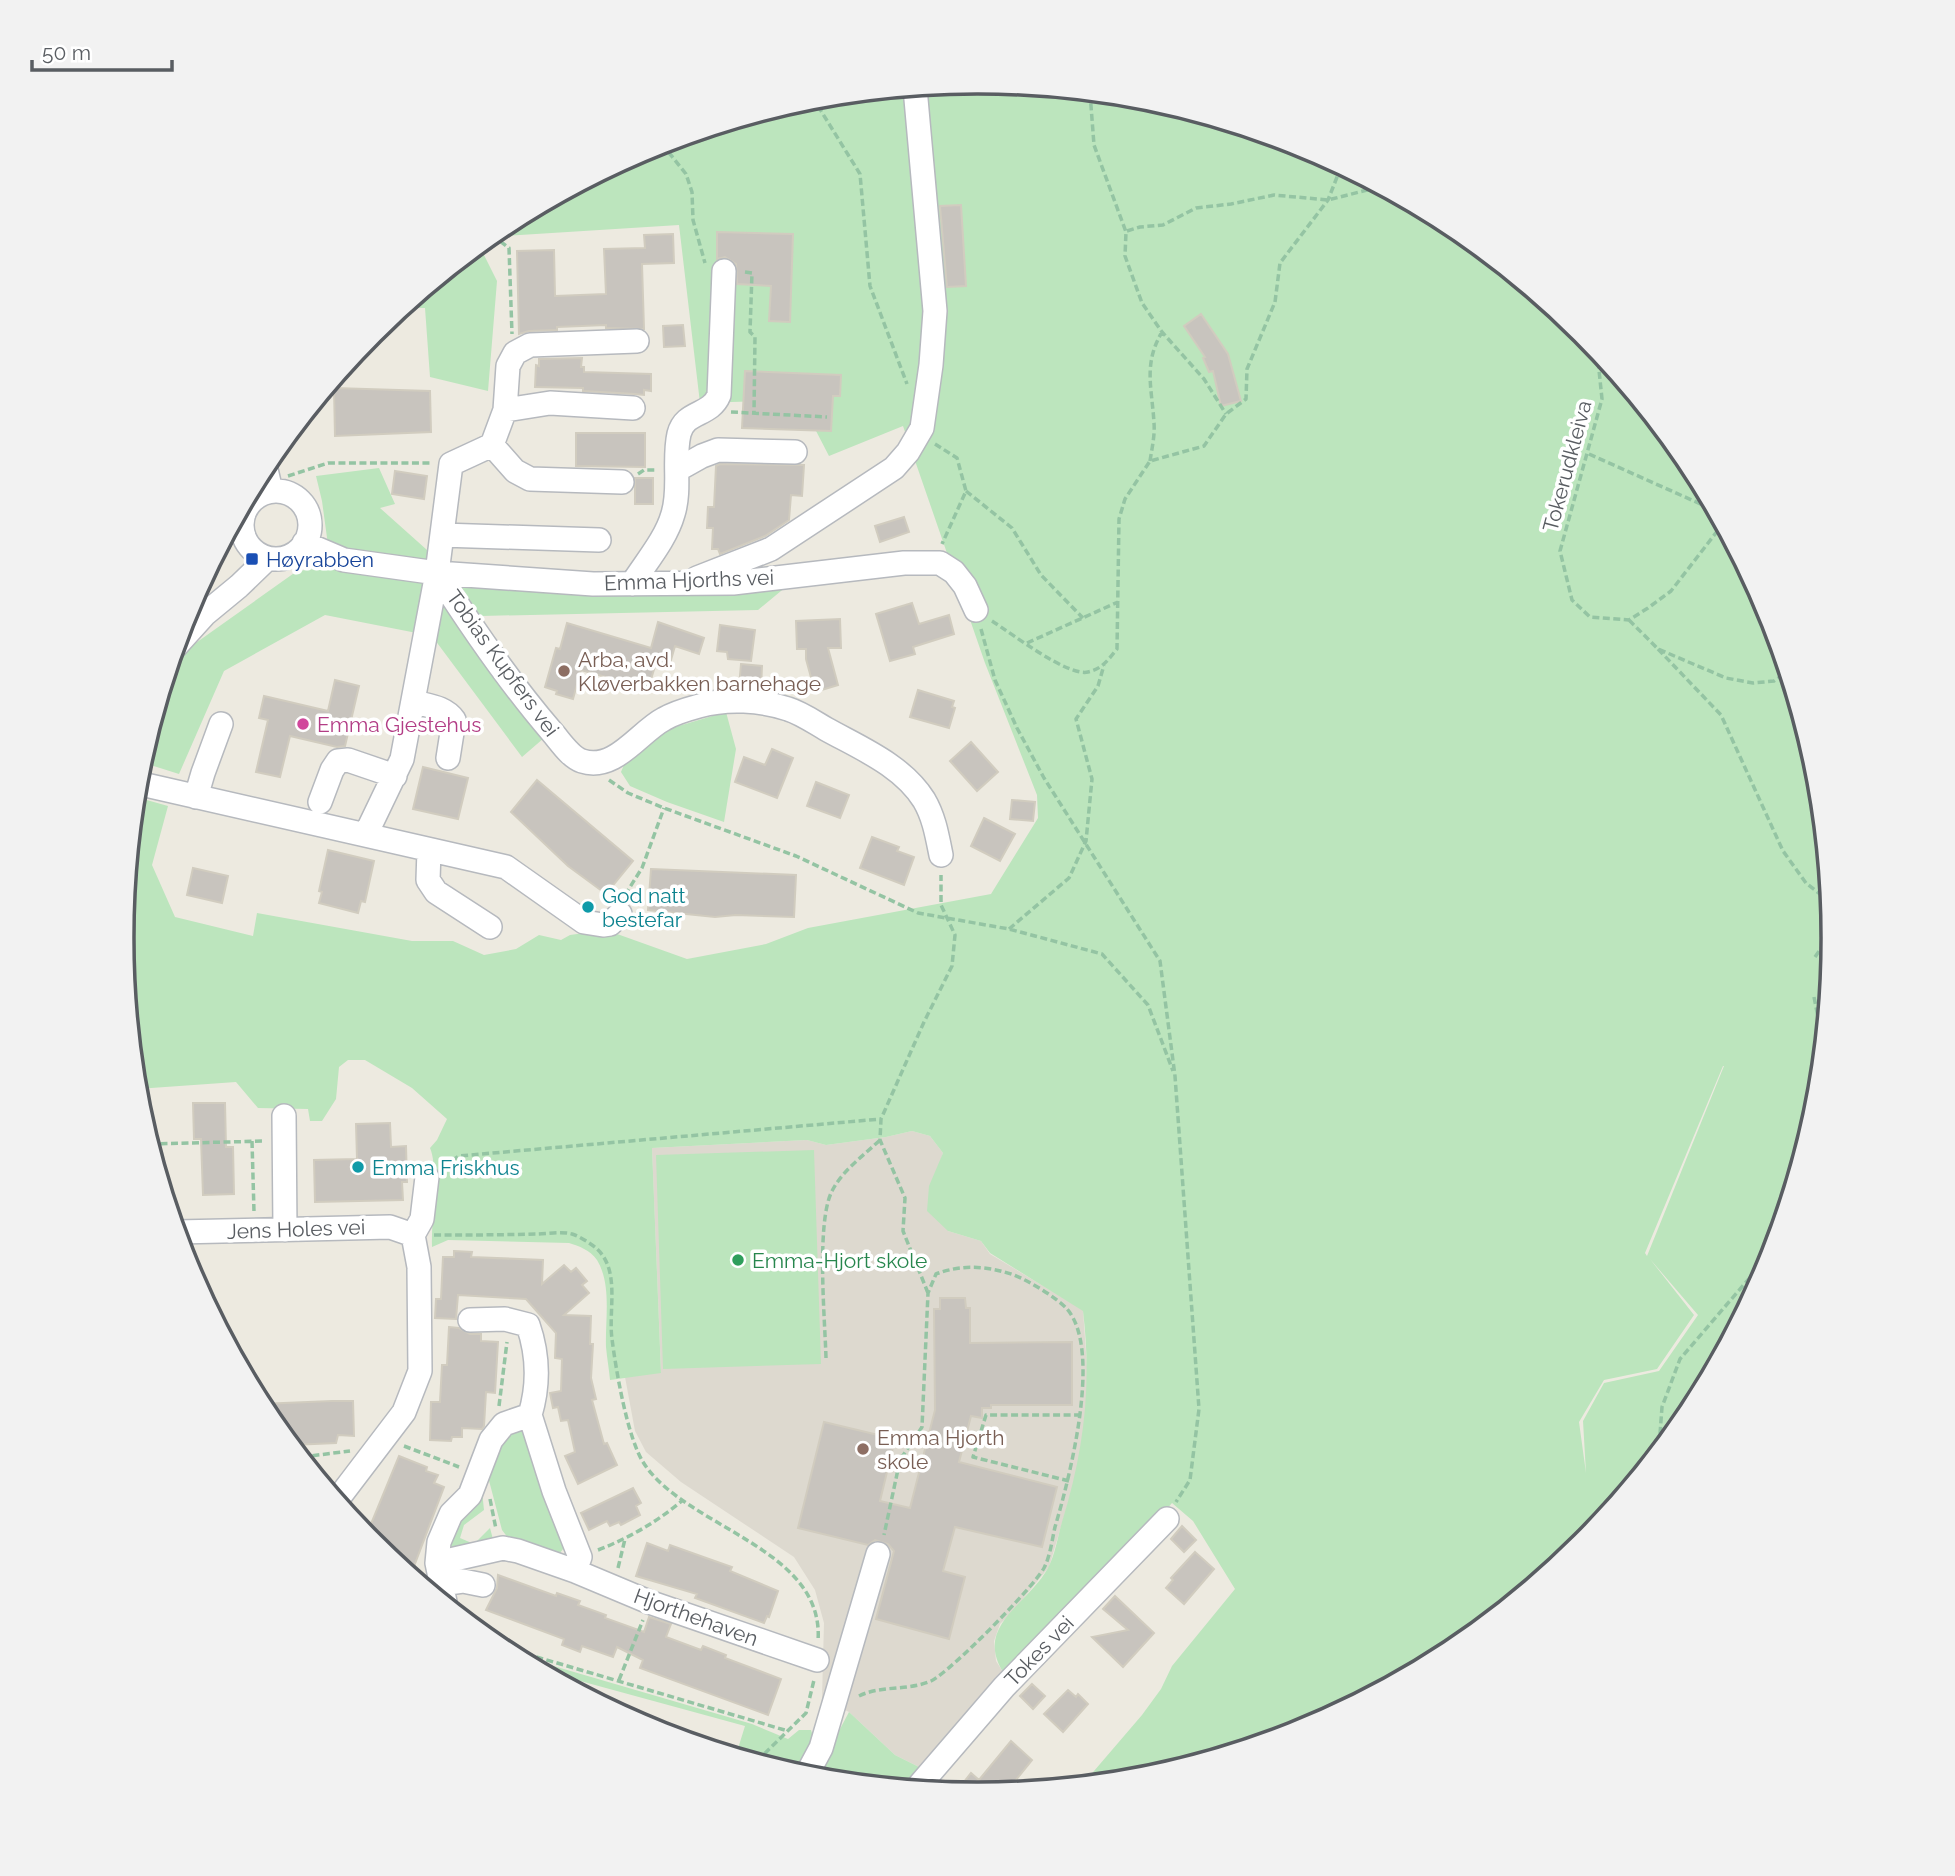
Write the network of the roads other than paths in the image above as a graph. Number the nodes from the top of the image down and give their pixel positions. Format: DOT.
graph roads {
  1 [pos="916,97"];
  2 [pos="724,271"];
  3 [pos="637,341"];
  4 [pos="633,408"];
  5 [pos="505,410"];
  6 [pos="492,445"];
  7 [pos="795,452"];
  8 [pos="677,470"];
  9 [pos="269,480"];
  10 [pos="622,482"];
  11 [pos="242,526"];
  12 [pos="442,535"];
  13 [pos="599,540"];
  14 [pos="304,543"];
  15 [pos="267,559"];
  16 [pos="437,573"];
  17 [pos="632,584"];
  18 [pos="681,584"];
  19 [pos="976,610"];
  20 [pos="194,626"];
  21 [pos="414,702"];
  22 [pos="221,724"];
  23 [pos="448,758"];
  24 [pos="395,775"];
  25 [pos="148,786"];
  26 [pos="196,797"];
  27 [pos="320,802"];
  28 [pos="366,834"];
  29 [pos="429,850"];
  30 [pos="941,855"];
  31 [pos="620,914"];
  32 [pos="490,928"];
  33 [pos="284,1116"];
  34 [pos="427,1177"];
  35 [pos="285,1230"];
  36 [pos="187,1232"];
  37 [pos="413,1236"];
  38 [pos="470,1320"];
  39 [pos="530,1415"];
  40 [pos="342,1493"];
  41 [pos="1167,1519"];
  42 [pos="878,1554"];
  43 [pos="578,1564"];
  44 [pos="441,1583"];
  45 [pos="483,1585"];
  46 [pos="817,1660"];
  47 [pos="812,1765"];
  48 [pos="924,1780"];
  1 -- 18 [label="street"];
  2 -- 8 [label="street"];
  3 -- 5 [label="street"];
  4 -- 5 [label="street"];
  5 -- 6 [label="street"];
  6 -- 10 [label="street"];
  6 -- 12 [label="street"];
  7 -- 8 [label="street"];
  8 -- 17 [label="street"];
  9 -- 14 [label="street"];
  11 -- 15 [label="street"];
  12 -- 13 [label="street"];
  12 -- 16 [label="street"];
  14 -- 15 [label="street"];
  14 -- 16 [label="street, Emma Hjorths vei"];
  15 -- 20 [label="street"];
  16 -- 17 [label="street, Emma Hjorths vei"];
  16 -- 21 [label="street"];
  16 -- 30 [label="street, Tobias Kupfers vei"];
  17 -- 18 [label="street, Emma Hjorths vei"];
  18 -- 19 [label="street, Emma Hjorths vei"];
  21 -- 23 [label="street"];
  21 -- 24 [label="street"];
  22 -- 26 [label="street"];
  24 -- 27 [label="street"];
  24 -- 28 [label="street"];
  25 -- 26 [label="street"];
  26 -- 28 [label="street"];
  28 -- 29 [label="street"];
  29 -- 31 [label="street"];
  29 -- 32 [label="street"];
  33 -- 35 [label="street"];
  34 -- 37 [label="street"];
  35 -- 36 [label="street, Jens Holes vei"];
  35 -- 37 [label="street, Jens Holes vei"];
  37 -- 40 [label="street"];
  38 -- 39 [label="street"];
  39 -- 43 [label="street"];
  39 -- 44 [label="street"];
  41 -- 48 [label="street, Tokes vei"];
  42 -- 47 [label="street"];
  43 -- 44 [label="street, Hjorthehaven"];
  43 -- 46 [label="street, Hjorthehaven"];
  44 -- 45 [label="street"];
}
